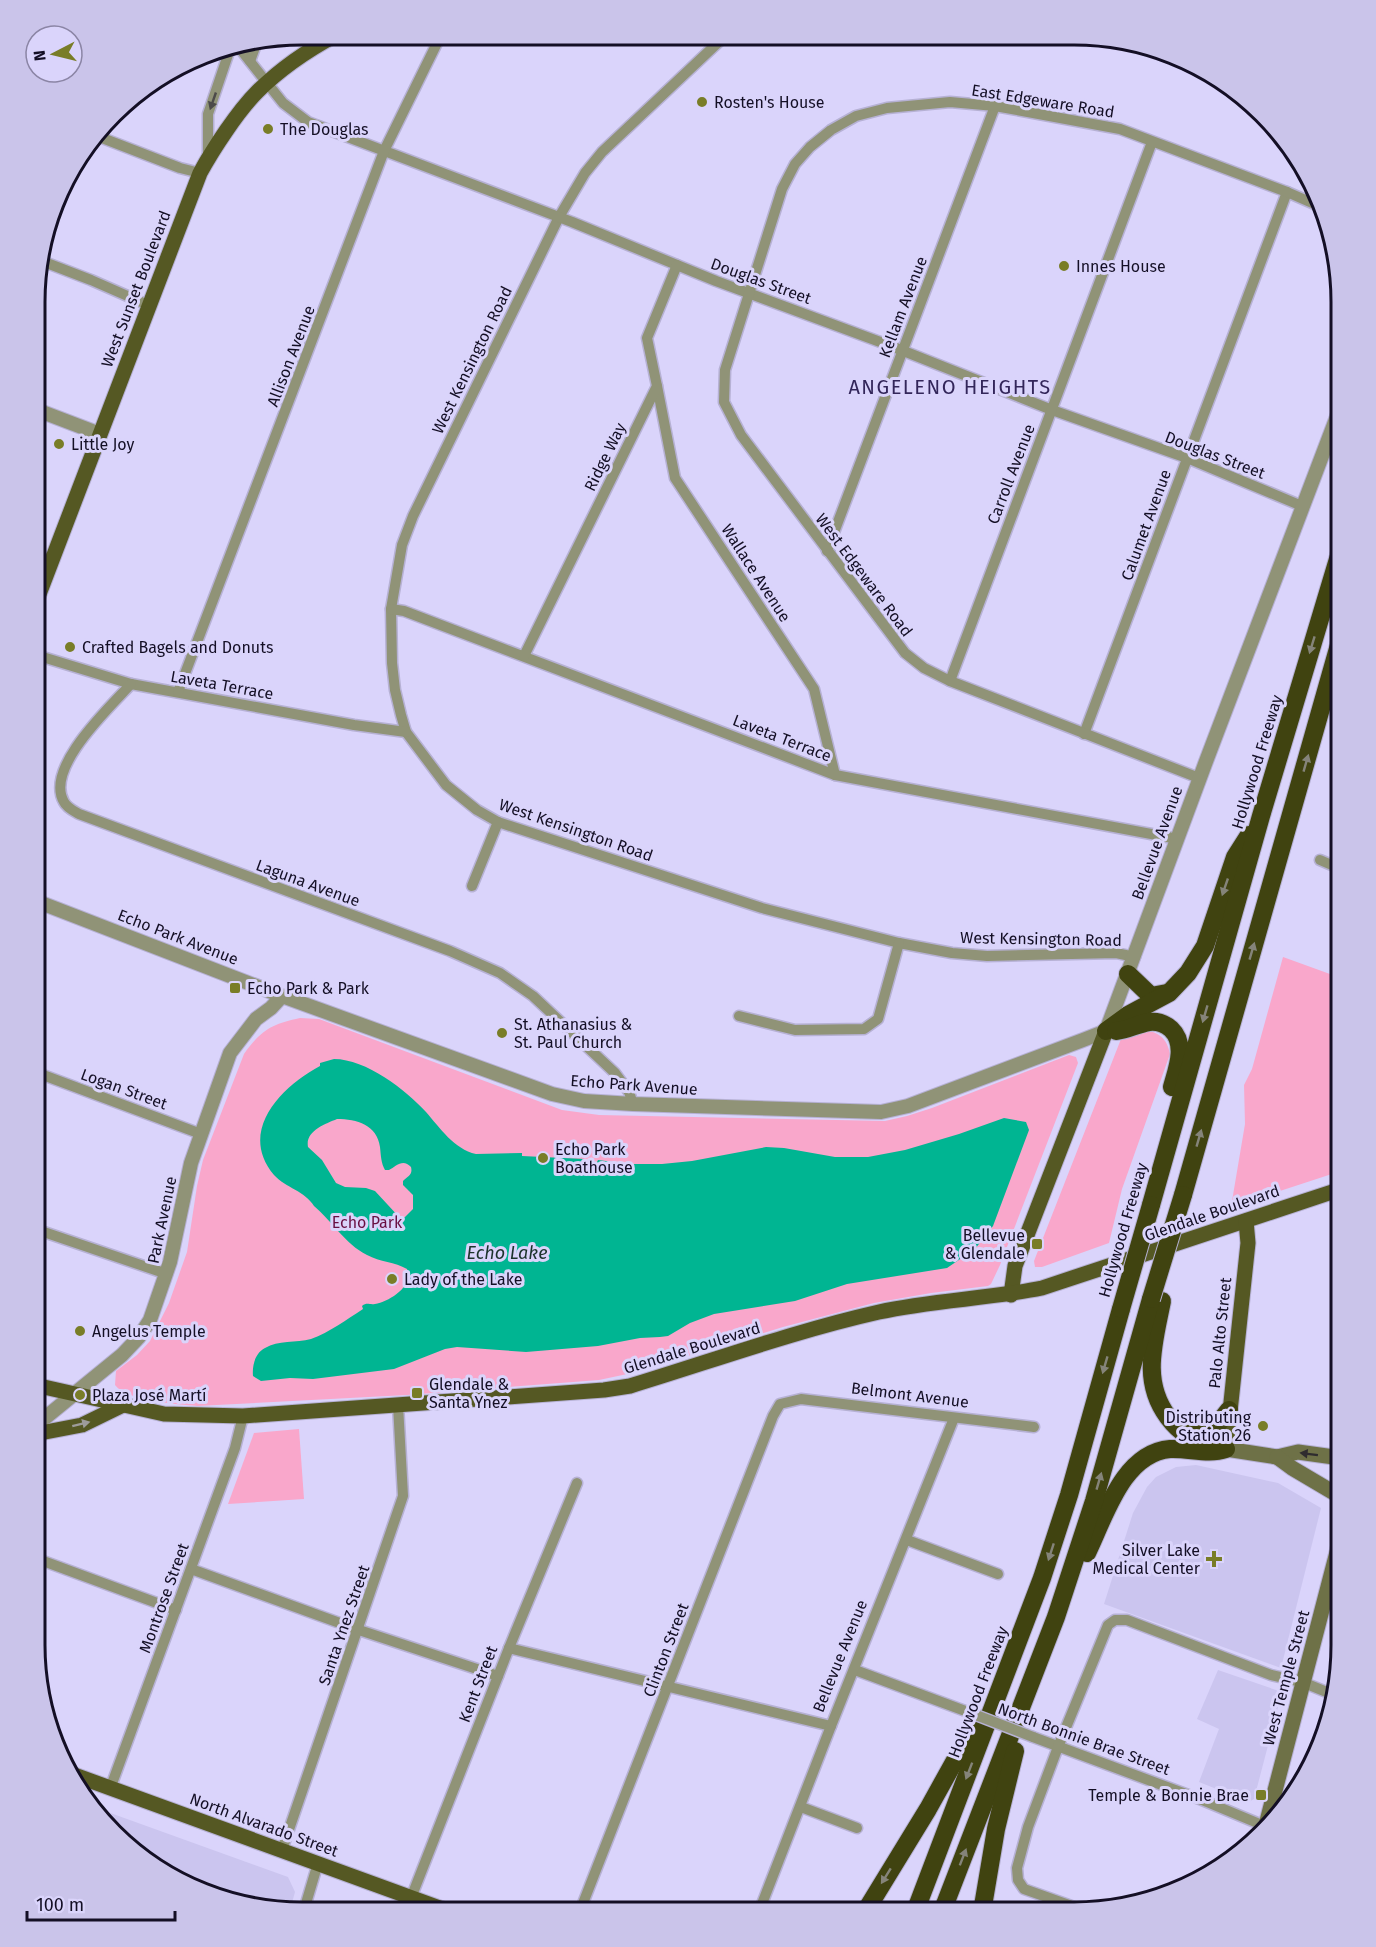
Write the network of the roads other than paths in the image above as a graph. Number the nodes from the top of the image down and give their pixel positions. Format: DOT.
graph roads {
  1 [pos="321,45"];
  2 [pos="436,45"];
  3 [pos="715,45"];
  4 [pos="254,50"];
  5 [pos="243,52"];
  6 [pos="227,57"];
  7 [pos="250,61"];
  8 [pos="267,82"];
  9 [pos="994,106"];
  10 [pos="104,139"];
  11 [pos="1152,142"];
  12 [pos="384,151"];
  13 [pos="208,158"];
  14 [pos="200,173"];
  15 [pos="1287,192"];
  16 [pos="1310,202"];
  17 [pos="559,217"];
  18 [pos="48,263"];
  19 [pos="677,265"];
  20 [pos="749,293"];
  21 [pos="148,305"];
  22 [pos="902,350"];
  23 [pos="657,387"];
  24 [pos="1052,410"];
  25 [pos="45,413"];
  26 [pos="1331,432"];
  27 [pos="100,434"];
  28 [pos="1187,458"];
  29 [pos="1302,506"];
  30 [pos="827,551"];
  31 [pos="45,558"];
  32 [pos="52,561"];
  33 [pos="45,579"];
  34 [pos="1331,582"];
  35 [pos="391,609"];
  36 [pos="524,656"];
  37 [pos="45,658"];
  38 [pos="1331,673"];
  39 [pos="950,681"];
  40 [pos="130,684"];
  41 [pos="178,692"];
  42 [pos="406,732"];
  43 [pos="1084,734"];
  44 [pos="835,774"];
  45 [pos="1199,778"];
  46 [pos="1261,816"];
  47 [pos="498,822"];
  48 [pos="1178,839"];
  49 [pos="1320,860"];
  50 [pos="1331,864"];
  51 [pos="472,886"];
  52 [pos="45,904"];
  53 [pos="899,943"];
  54 [pos="1135,957"];
  55 [pos="1128,974"];
  56 [pos="1169,993"];
  57 [pos="282,996"];
  58 [pos="739,1017"];
  59 [pos="1106,1031"];
  60 [pos="45,1075"];
  61 [pos="633,1104"];
  62 [pos="201,1134"];
  63 [pos="1331,1192"];
  64 [pos="1151,1205"];
  65 [pos="1246,1221"];
  66 [pos="45,1233"];
  67 [pos="167,1274"];
  68 [pos="1011,1295"];
  69 [pos="1157,1297"];
  70 [pos="45,1387"];
  71 [pos="74,1394"];
  72 [pos="783,1402"];
  73 [pos="123,1405"];
  74 [pos="398,1405"];
  75 [pos="1229,1410"];
  76 [pos="1164,1412"];
  77 [pos="243,1416"];
  78 [pos="45,1418"];
  79 [pos="954,1418"];
  80 [pos="1034,1427"];
  81 [pos="45,1432"];
  82 [pos="1226,1449"];
  83 [pos="1278,1457"];
  84 [pos="1331,1457"];
  85 [pos="577,1483"];
  86 [pos="1331,1491"];
  87 [pos="907,1539"];
  88 [pos="45,1562"];
  89 [pos="191,1569"];
  90 [pos="998,1574"];
  91 [pos="1331,1574"];
  92 [pos="176,1610"];
  93 [pos="1056,1617"];
  94 [pos="359,1630"];
  95 [pos="508,1648"];
  96 [pos="1012,1658"];
  97 [pos="1040,1659"];
  98 [pos="855,1670"];
  99 [pos="498,1676"];
  100 [pos="1302,1682"];
  101 [pos="668,1687"];
  102 [pos="1327,1692"];
  103 [pos="831,1726"];
  104 [pos="1058,1747"];
  105 [pos="82,1778"];
  106 [pos="110,1788"];
  107 [pos="801,1807"];
  108 [pos="1270,1810"];
  109 [pos="1259,1824"];
  110 [pos="857,1828"];
  111 [pos="282,1850"];
  112 [pos="318,1863"];
  113 [pos="411,1898"];
  114 [pos="306,1902"];
  115 [pos="422,1902"];
  116 [pos="584,1902"];
  117 [pos="763,1902"];
  118 [pos="871,1902"];
  119 [pos="919,1902"];
  120 [pos="946,1902"];
  121 [pos="984,1902"];
  122 [pos="1061,1902"];
  1 -- 8 [label="main road, West Sunset Boulevard"];
  2 -- 12 [label="street, Allison Avenue"];
  3 -- 17 [label="street, West Kensington Road"];
  4 -- 7 [label="street"];
  5 -- 7 [label="street, Douglas Street"];
  6 -- 13 [label="street, one-way"];
  7 -- 8 [label="street, Douglas Street"];
  8 -- 12 [label="street, Douglas Street"];
  8 -- 13 [label="main road, West Sunset Boulevard"];
  9 -- 11 [label="street, East Edgeware Road"];
  9 -- 20 [label="street, East Edgeware Road"];
  9 -- 22 [label="street, Kellam Avenue"];
  10 -- 14 [label="street"];
  11 -- 15 [label="street, East Edgeware Road"];
  11 -- 24 [label="street, Carroll Avenue"];
  12 -- 17 [label="street, Douglas Street"];
  12 -- 41 [label="street, Allison Avenue"];
  13 -- 14 [label="main road, West Sunset Boulevard"];
  14 -- 21 [label="main road, West Sunset Boulevard"];
  15 -- 16 [label="street, East Edgeware Road"];
  15 -- 28 [label="street, Calumet Avenue"];
  17 -- 19 [label="street, Douglas Street"];
  17 -- 35 [label="street, West Kensington Road"];
  18 -- 21 [label="street"];
  19 -- 20 [label="street, Douglas Street"];
  19 -- 23 [label="street"];
  20 -- 22 [label="street, Douglas Street"];
  20 -- 30 [label="street, West Edgeware Road"];
  21 -- 27 [label="main road, West Sunset Boulevard"];
  22 -- 24 [label="street, Douglas Street"];
  22 -- 30 [label="street, Kellam Avenue"];
  23 -- 36 [label="street, Ridge Way"];
  23 -- 44 [label="street, Wallace Avenue"];
  24 -- 28 [label="street, Douglas Street"];
  24 -- 39 [label="street, Carroll Avenue"];
  25 -- 27 [label="street"];
  26 -- 29 [label="street, Bellevue Avenue"];
  27 -- 32 [label="main road, West Sunset Boulevard"];
  28 -- 29 [label="street, Douglas Street"];
  28 -- 43 [label="street, Calumet Avenue"];
  29 -- 45 [label="street, Bellevue Avenue"];
  30 -- 39 [label="street, West Edgeware Road"];
  31 -- 32 [label="street"];
  32 -- 33 [label="main road, West Sunset Boulevard"];
  34 -- 46 [label="highway, Hollywood Freeway, one-way"];
  35 -- 36 [label="street, Laveta Terrace"];
  35 -- 42 [label="street, West Kensington Road"];
  36 -- 44 [label="street, Laveta Terrace"];
  37 -- 40 [label="street, Laveta Terrace"];
  69 -- 38 [label="highway, one-way, bridge"];
  39 -- 43 [label="street, West Edgeware Road"];
  40 -- 41 [label="street, Laveta Terrace"];
  40 -- 61 [label="street, Laguna Avenue"];
  41 -- 42 [label="street, Laveta Terrace"];
  42 -- 47 [label="street, West Kensington Road"];
  43 -- 45 [label="street, West Edgeware Road"];
  44 -- 48 [label="street, Laveta Terrace"];
  45 -- 48 [label="street, Bellevue Avenue"];
  46 -- 56 [label="highway, one-way"];
  46 -- 64 [label="highway, Hollywood Freeway, one-way"];
  47 -- 51 [label="street"];
  47 -- 53 [label="street, West Kensington Road"];
  48 -- 54 [label="street, Bellevue Avenue"];
  49 -- 50 [label="street"];
  52 -- 57 [label="street, Echo Park Avenue"];
  53 -- 54 [label="street, West Kensington Road"];
  53 -- 58 [label="street"];
  54 -- 55 [label="street, Bellevue Avenue"];
  55 -- 56 [label="highway"];
  55 -- 59 [label="street, Bellevue Avenue"];
  56 -- 59 [label="highway"];
  57 -- 61 [label="street, Echo Park Avenue"];
  57 -- 62 [label="street, Park Avenue"];
  59 -- 61 [label="street, Echo Park Avenue"];
  59 -- 64 [label="highway"];
  59 -- 68 [label="main road, Bellevue Avenue"];
  60 -- 62 [label="street, Logan Street"];
  62 -- 67 [label="street, Park Avenue"];
  63 -- 65 [label="main road, Glendale Boulevard"];
  64 -- 96 [label="highway, Hollywood Freeway, one-way, bridge"];
  65 -- 68 [label="main road, Glendale Boulevard"];
  65 -- 75 [label="main road, Palo Alto Street"];
  66 -- 67 [label="street"];
  67 -- 71 [label="street, Park Avenue"];
  68 -- 74 [label="main road, Glendale Boulevard"];
  69 -- 76 [label="highway"];
  93 -- 69 [label="highway, one-way"];
  70 -- 71 [label="main road, Glendale Boulevard"];
  71 -- 73 [label="main road, Glendale Boulevard"];
  71 -- 78 [label="street, Park Avenue"];
  72 -- 79 [label="street, Belmont Avenue"];
  72 -- 101 [label="street, Clinton Street"];
  73 -- 77 [label="main road, Glendale Boulevard"];
  81 -- 73 [label="main road, one-way"];
  74 -- 77 [label="main road, Glendale Boulevard"];
  74 -- 94 [label="street, Santa Ynez Street"];
  75 -- 76 [label="highway"];
  75 -- 82 [label="main road, Palo Alto Street"];
  76 -- 82 [label="highway"];
  77 -- 89 [label="street, Montrose Street"];
  79 -- 80 [label="street, Belmont Avenue"];
  79 -- 87 [label="street, Bellevue Avenue"];
  82 -- 83 [label="main road"];
  82 -- 93 [label="highway"];
  84 -- 83 [label="main road, one-way"];
  83 -- 86 [label="main road"];
  85 -- 95 [label="street, Kent Street"];
  87 -- 90 [label="street"];
  87 -- 98 [label="street, Bellevue Avenue"];
  88 -- 92 [label="street"];
  89 -- 92 [label="street, Montrose Street"];
  89 -- 94 [label="street"];
  91 -- 100 [label="main road, West Temple Street"];
  92 -- 106 [label="street, Montrose Street"];
  93 -- 97 [label="highway"];
  94 -- 99 [label="street"];
  94 -- 111 [label="street, Santa Ynez Street"];
  95 -- 99 [label="street, Kent Street"];
  95 -- 101 [label="street"];
  96 -- 118 [label="highway, one-way"];
  96 -- 119 [label="highway, Hollywood Freeway, one-way"];
  120 -- 97 [label="highway, one-way"];
  97 -- 121 [label="highway"];
  98 -- 103 [label="street, Bellevue Avenue"];
  98 -- 104 [label="street, North Bonnie Brae Street, bridge"];
  99 -- 113 [label="street, Kent Street"];
  100 -- 102 [label="street"];
  100 -- 104 [label="street"];
  100 -- 108 [label="main road, West Temple Street"];
  101 -- 103 [label="street"];
  101 -- 116 [label="street, Clinton Street"];
  103 -- 107 [label="street, Bellevue Avenue"];
  104 -- 109 [label="street, North Bonnie Brae Street"];
  104 -- 122 [label="street"];
  105 -- 106 [label="main road, North Alvarado Street"];
  106 -- 111 [label="main road, North Alvarado Street"];
  107 -- 110 [label="street"];
  107 -- 117 [label="street, Bellevue Avenue"];
  111 -- 112 [label="main road, North Alvarado Street"];
  112 -- 113 [label="main road, North Alvarado Street"];
  112 -- 114 [label="street"];
  113 -- 115 [label="main road, North Alvarado Street"];
}
